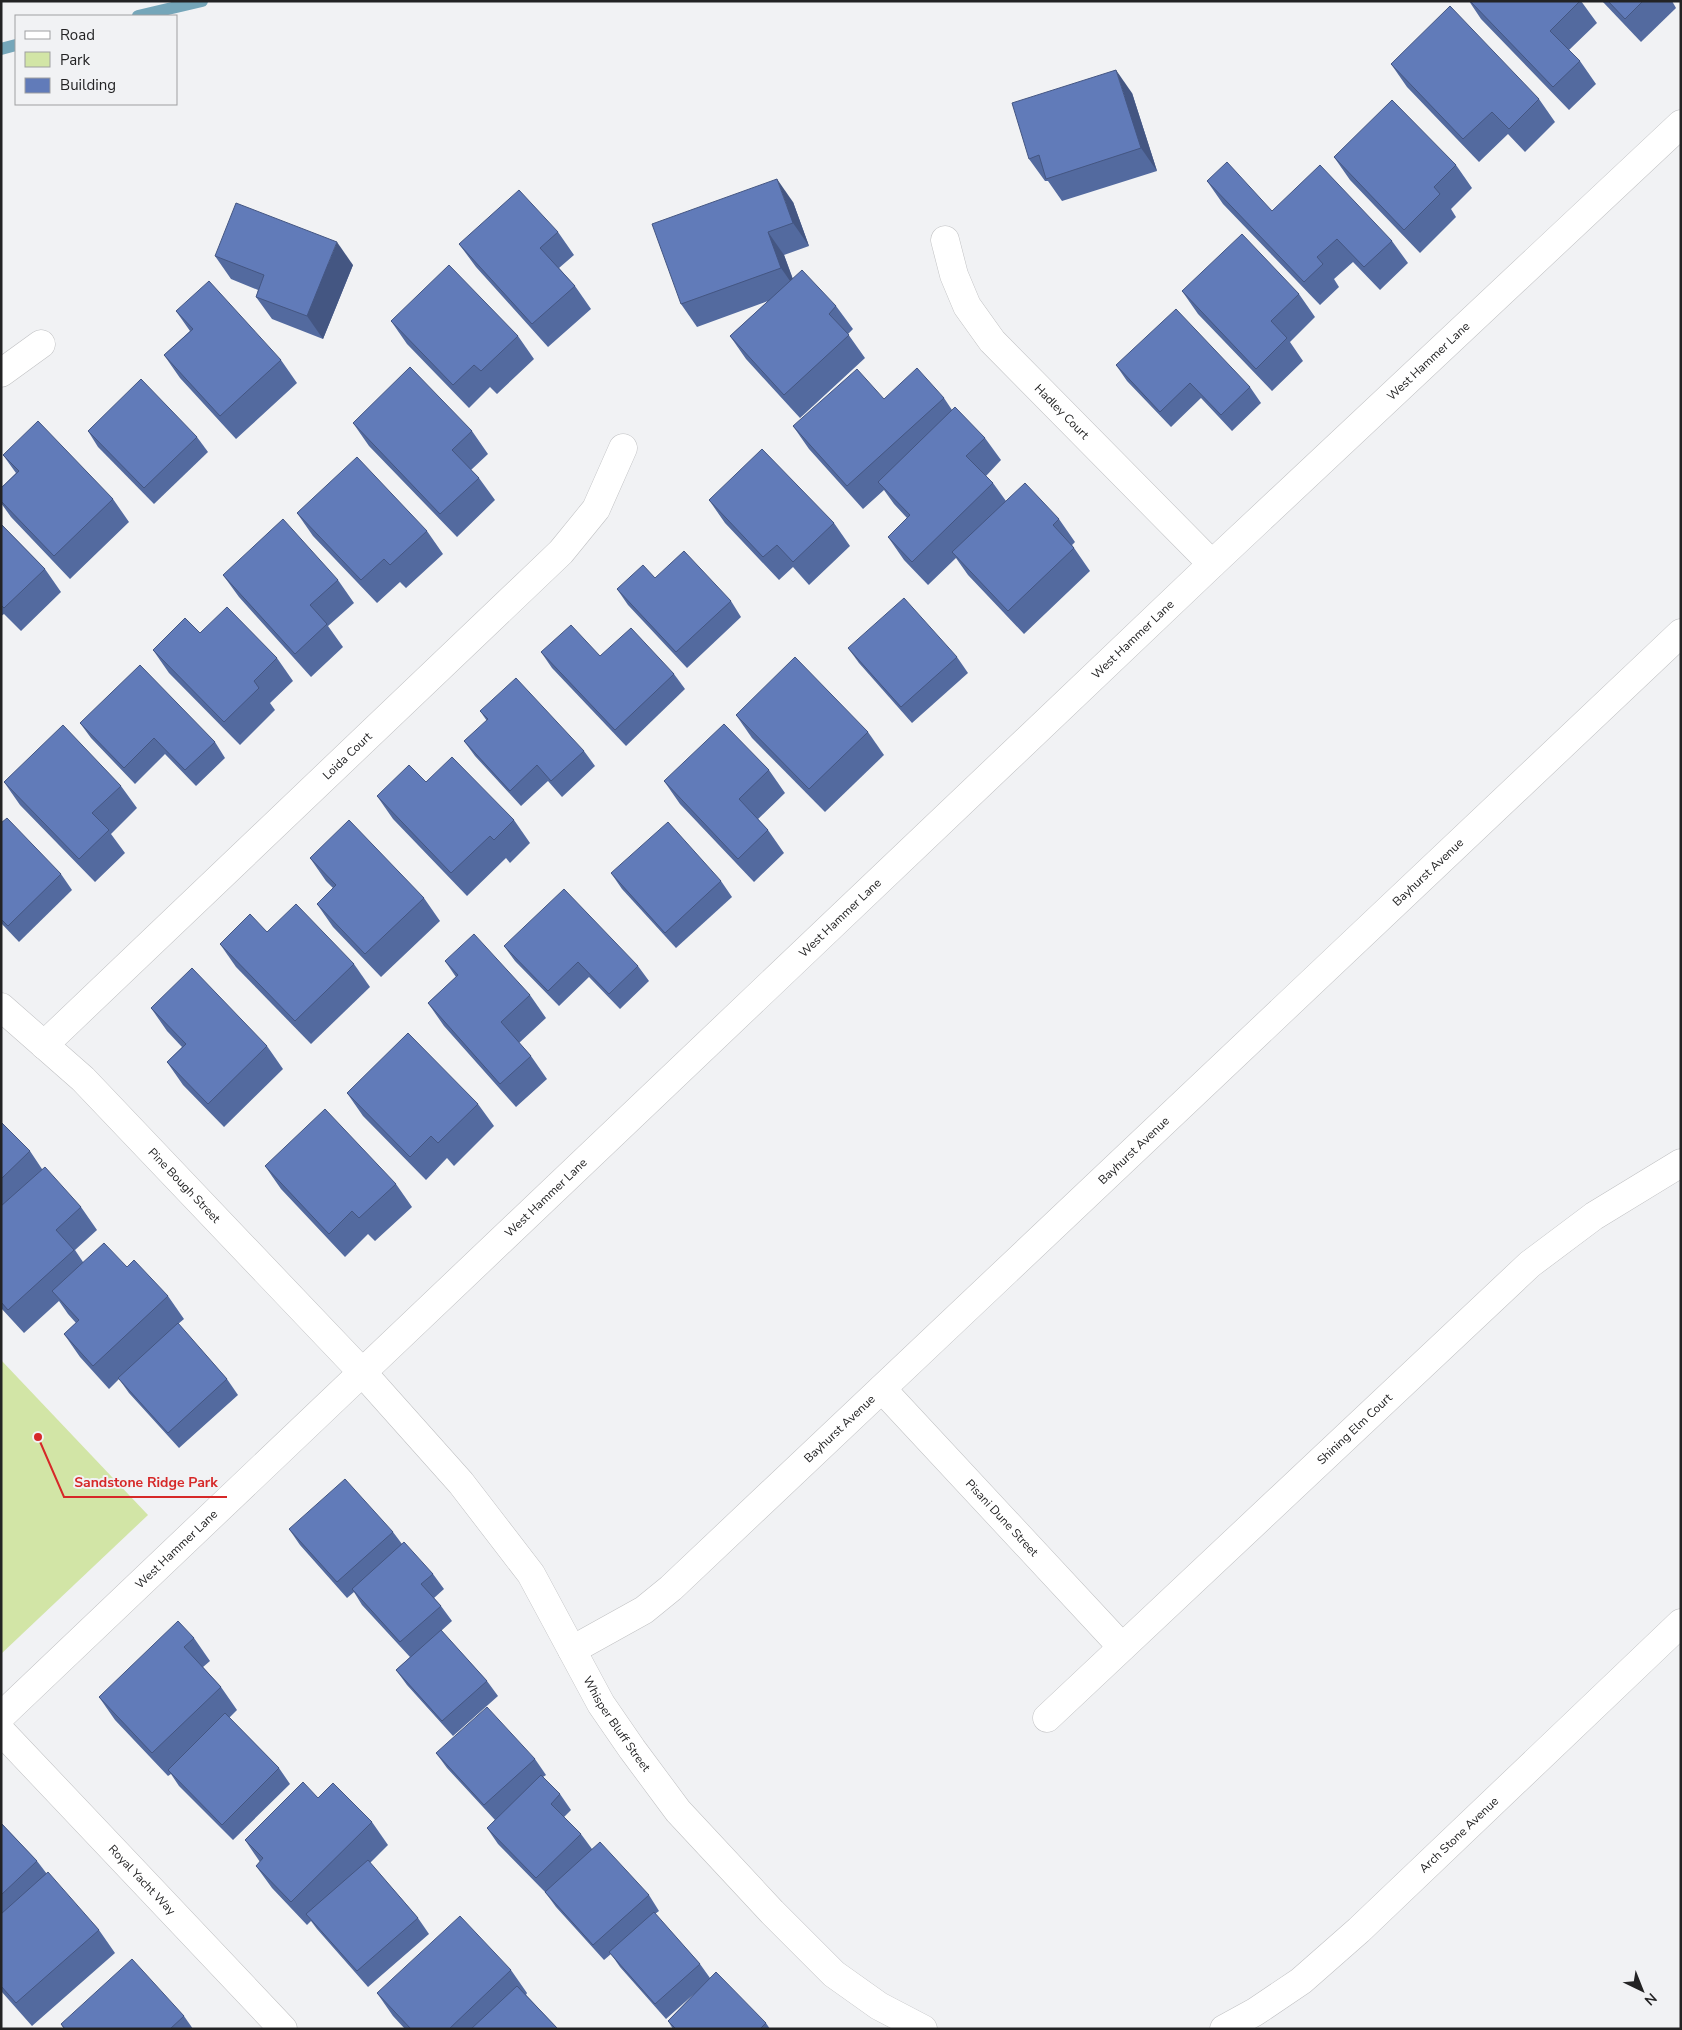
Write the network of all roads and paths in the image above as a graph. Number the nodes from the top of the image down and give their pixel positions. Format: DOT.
graph roads {
  1 [pos="1681,124"];
  2 [pos="945,240"];
  3 [pos="41,344"];
  4 [pos="1,373"];
  5 [pos="623,448"];
  6 [pos="1212,564"];
  7 [pos="1681,633"];
  8 [pos="1,1007"];
  9 [pos="44,1045"];
  10 [pos="1681,1163"];
  11 [pos="362,1372"];
  12 [pos="882,1389"];
  13 [pos="1681,1623"];
  14 [pos="1122,1647"];
  15 [pos="572,1650"];
  16 [pos="1,1716"];
  17 [pos="1047,1718"];
  18 [pos="1,1731"];
  19 [pos="283,2029"];
  20 [pos="922,2029"];
  21 [pos="1224,2029"];
  1 -- 6 [label="street, West Hammer Lane"];
  2 -- 6 [label="street, Hadley Court"];
  3 -- 4 [label="street"];
  5 -- 9 [label="street, Loida Court"];
  6 -- 11 [label="street, West Hammer Lane"];
  7 -- 12 [label="street, Bayhurst Avenue"];
  8 -- 9 [label="street, Pine Bough Street"];
  9 -- 11 [label="street, Pine Bough Street"];
  10 -- 14 [label="street, Shining Elm Court"];
  11 -- 15 [label="street, Whisper Bluff Street"];
  11 -- 16 [label="street, West Hammer Lane"];
  12 -- 14 [label="street, Pisani Dune Street"];
  12 -- 15 [label="street, Bayhurst Avenue"];
  13 -- 21 [label="street, Arch Stone Avenue"];
  14 -- 17 [label="street, Shining Elm Court"];
  15 -- 20 [label="street, Whisper Bluff Street"];
  18 -- 19 [label="street, Royal Yacht Way"];
}
